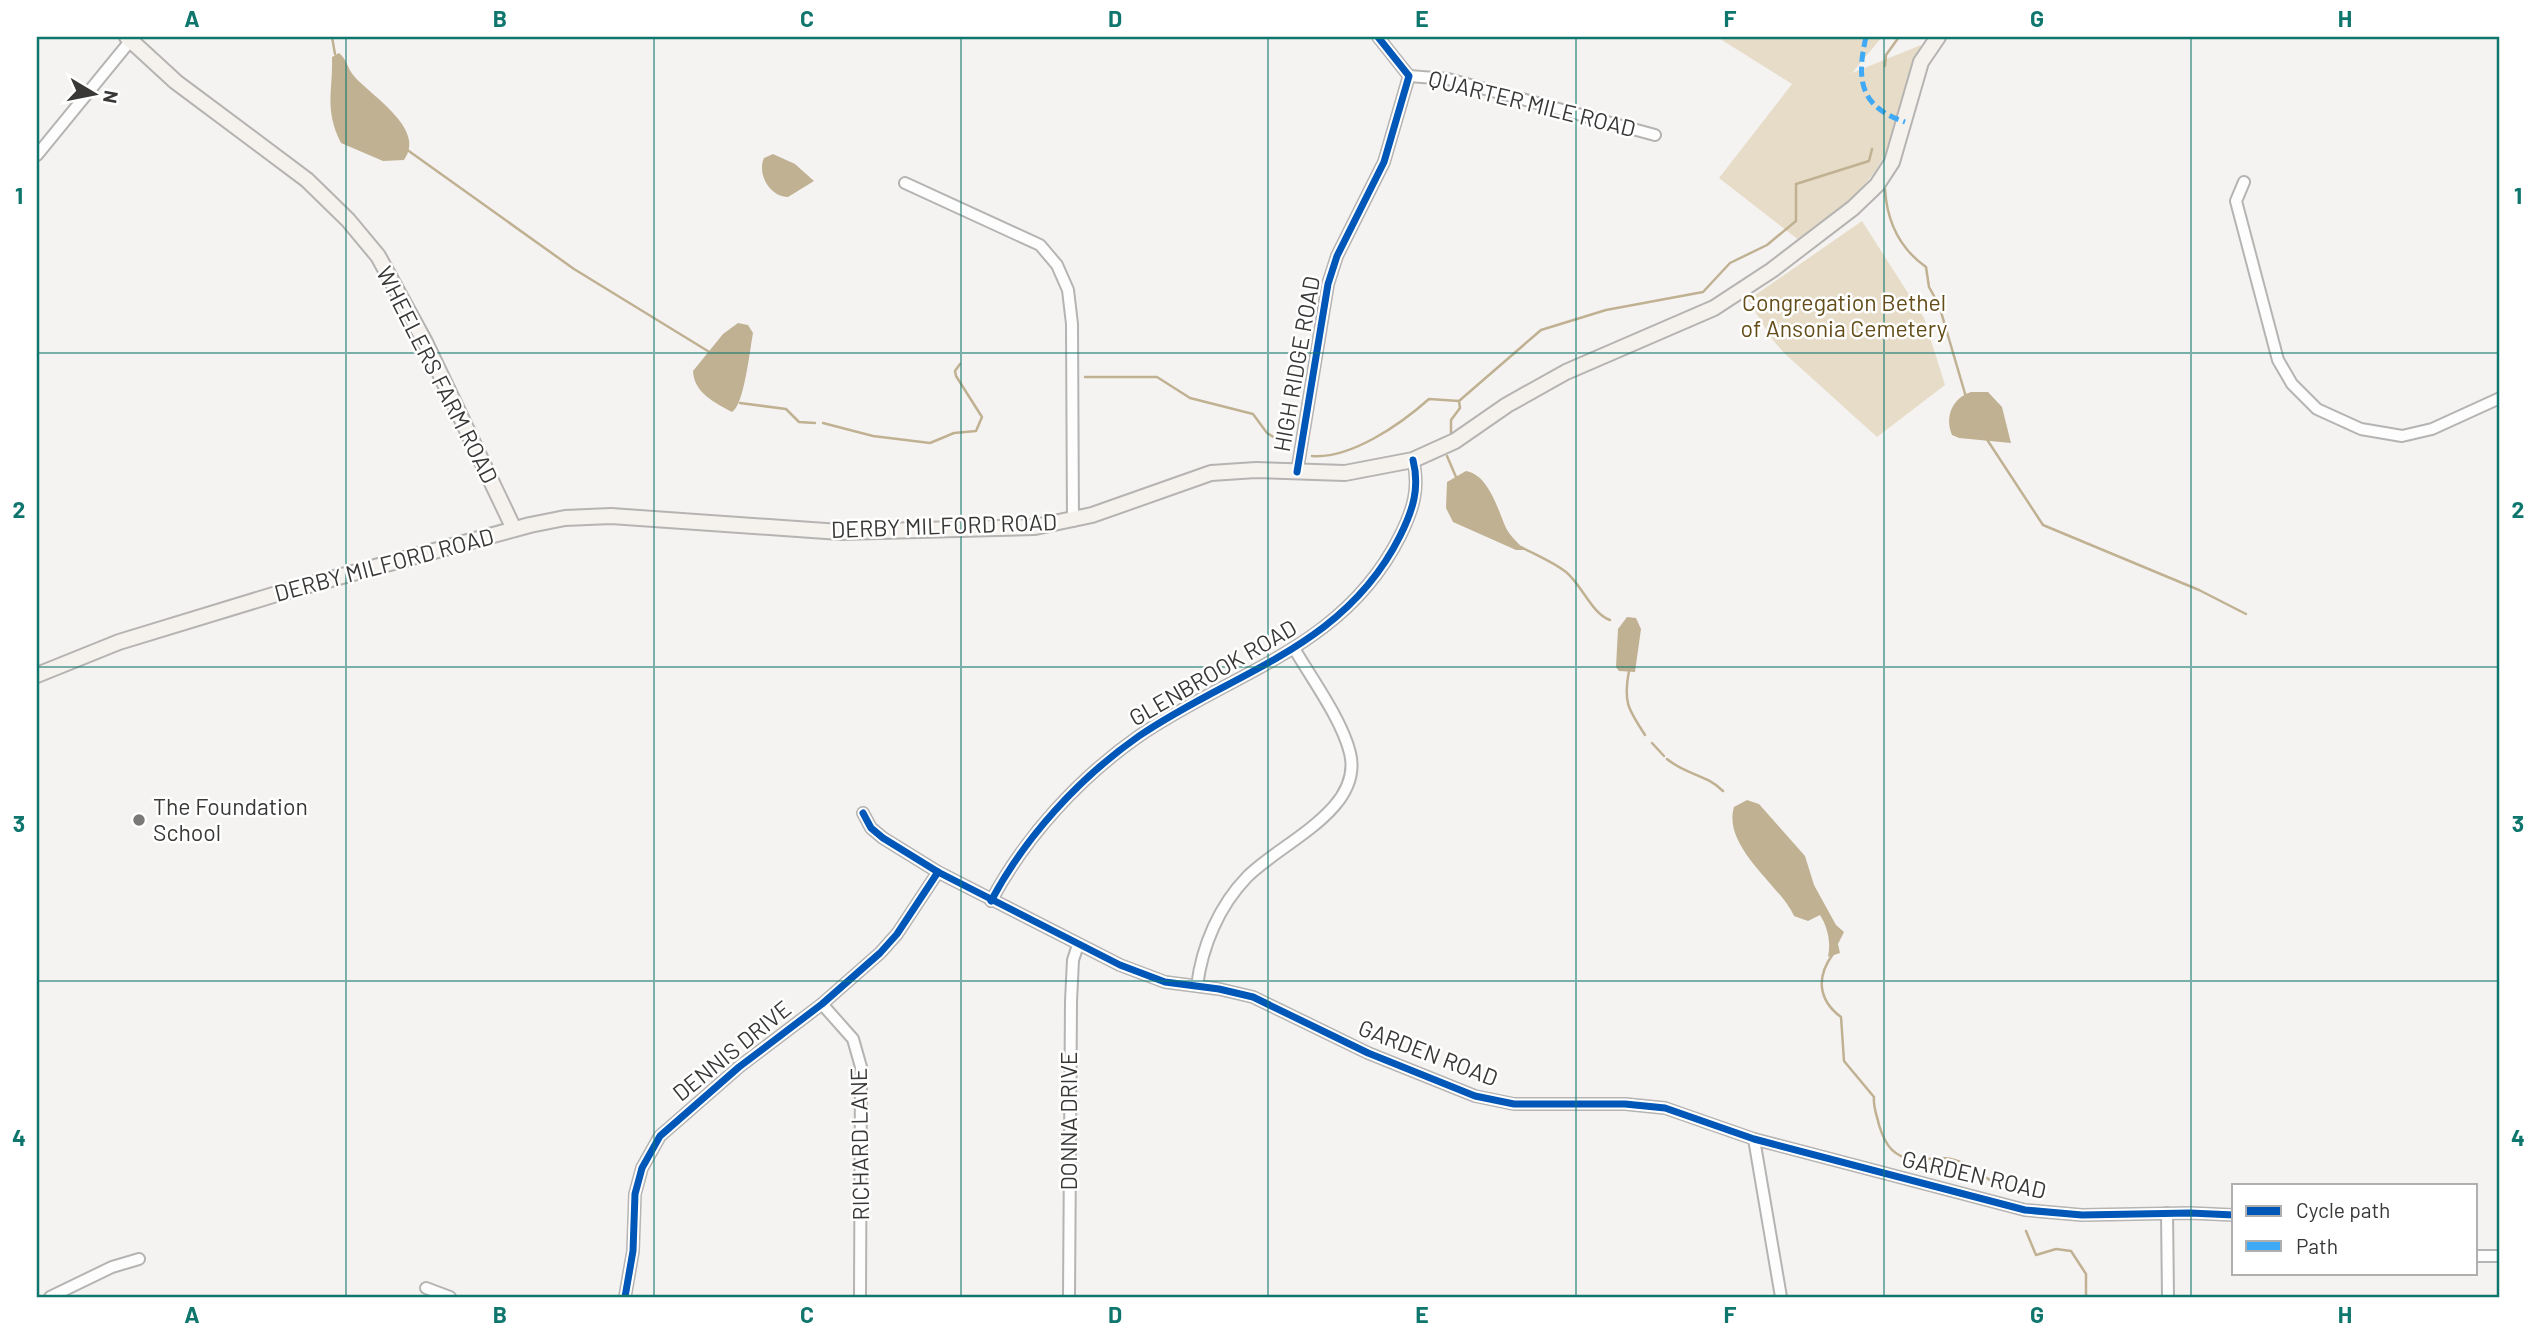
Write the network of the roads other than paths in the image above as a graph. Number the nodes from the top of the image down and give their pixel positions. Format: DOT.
graph roads {
  1 [pos="1378,37"];
  2 [pos="1938,37"];
  3 [pos="129,38"];
  4 [pos="1409,76"];
  5 [pos="1655,135"];
  6 [pos="37,155"];
  7 [pos="2244,182"];
  8 [pos="905,183"];
  9 [pos="2500,398"];
  10 [pos="1413,460"];
  11 [pos="1297,472"];
  12 [pos="1073,521"];
  13 [pos="514,529"];
  14 [pos="1295,650"];
  15 [pos="37,675"];
  16 [pos="863,813"];
  17 [pos="938,872"];
  18 [pos="991,901"];
  19 [pos="1078,945"];
  20 [pos="1197,986"];
  21 [pos="822,1004"];
  22 [pos="1754,1139"];
  23 [pos="2167,1213"];
  24 [pos="2232,1215"];
  25 [pos="2478,1256"];
  26 [pos="2500,1256"];
  27 [pos="139,1259"];
  28 [pos="426,1289"];
  29 [pos="50,1297"];
  30 [pos="450,1297"];
  31 [pos="625,1297"];
  32 [pos="860,1297"];
  33 [pos="1069,1297"];
  34 [pos="1782,1297"];
  35 [pos="2168,1297"];
  1 -- 4 [label="street"];
  2 -- 10 [label="main road, DERBY MILFORD ROAD"];
  3 -- 6 [label="street"];
  3 -- 13 [label="main road, WHEELERS FARM ROAD"];
  4 -- 5 [label="street, QUARTER MILE ROAD"];
  4 -- 11 [label="street, HIGH RIDGE ROAD"];
  7 -- 9 [label="street"];
  8 -- 12 [label="street"];
  10 -- 11 [label="main road, DERBY MILFORD ROAD"];
  10 -- 14 [label="street, GLENBROOK ROAD"];
  11 -- 12 [label="main road, DERBY MILFORD ROAD"];
  12 -- 13 [label="main road, DERBY MILFORD ROAD"];
  13 -- 15 [label="main road, DERBY MILFORD ROAD"];
  14 -- 18 [label="street, GLENBROOK ROAD"];
  14 -- 20 [label="street"];
  16 -- 17 [label="street, GARDEN ROAD"];
  17 -- 18 [label="street, GARDEN ROAD"];
  17 -- 21 [label="street, DENNIS DRIVE"];
  18 -- 19 [label="street, GARDEN ROAD"];
  19 -- 20 [label="street, GARDEN ROAD"];
  19 -- 33 [label="street, DONNA DRIVE"];
  20 -- 22 [label="street, GARDEN ROAD"];
  21 -- 31 [label="street, DENNIS DRIVE"];
  21 -- 32 [label="street, RICHARD LANE"];
  22 -- 23 [label="street, GARDEN ROAD"];
  22 -- 34 [label="street"];
  23 -- 24 [label="street, GARDEN ROAD"];
  23 -- 35 [label="street"];
  25 -- 26 [label="street"];
  27 -- 29 [label="street"];
  28 -- 30 [label="street"];
}
